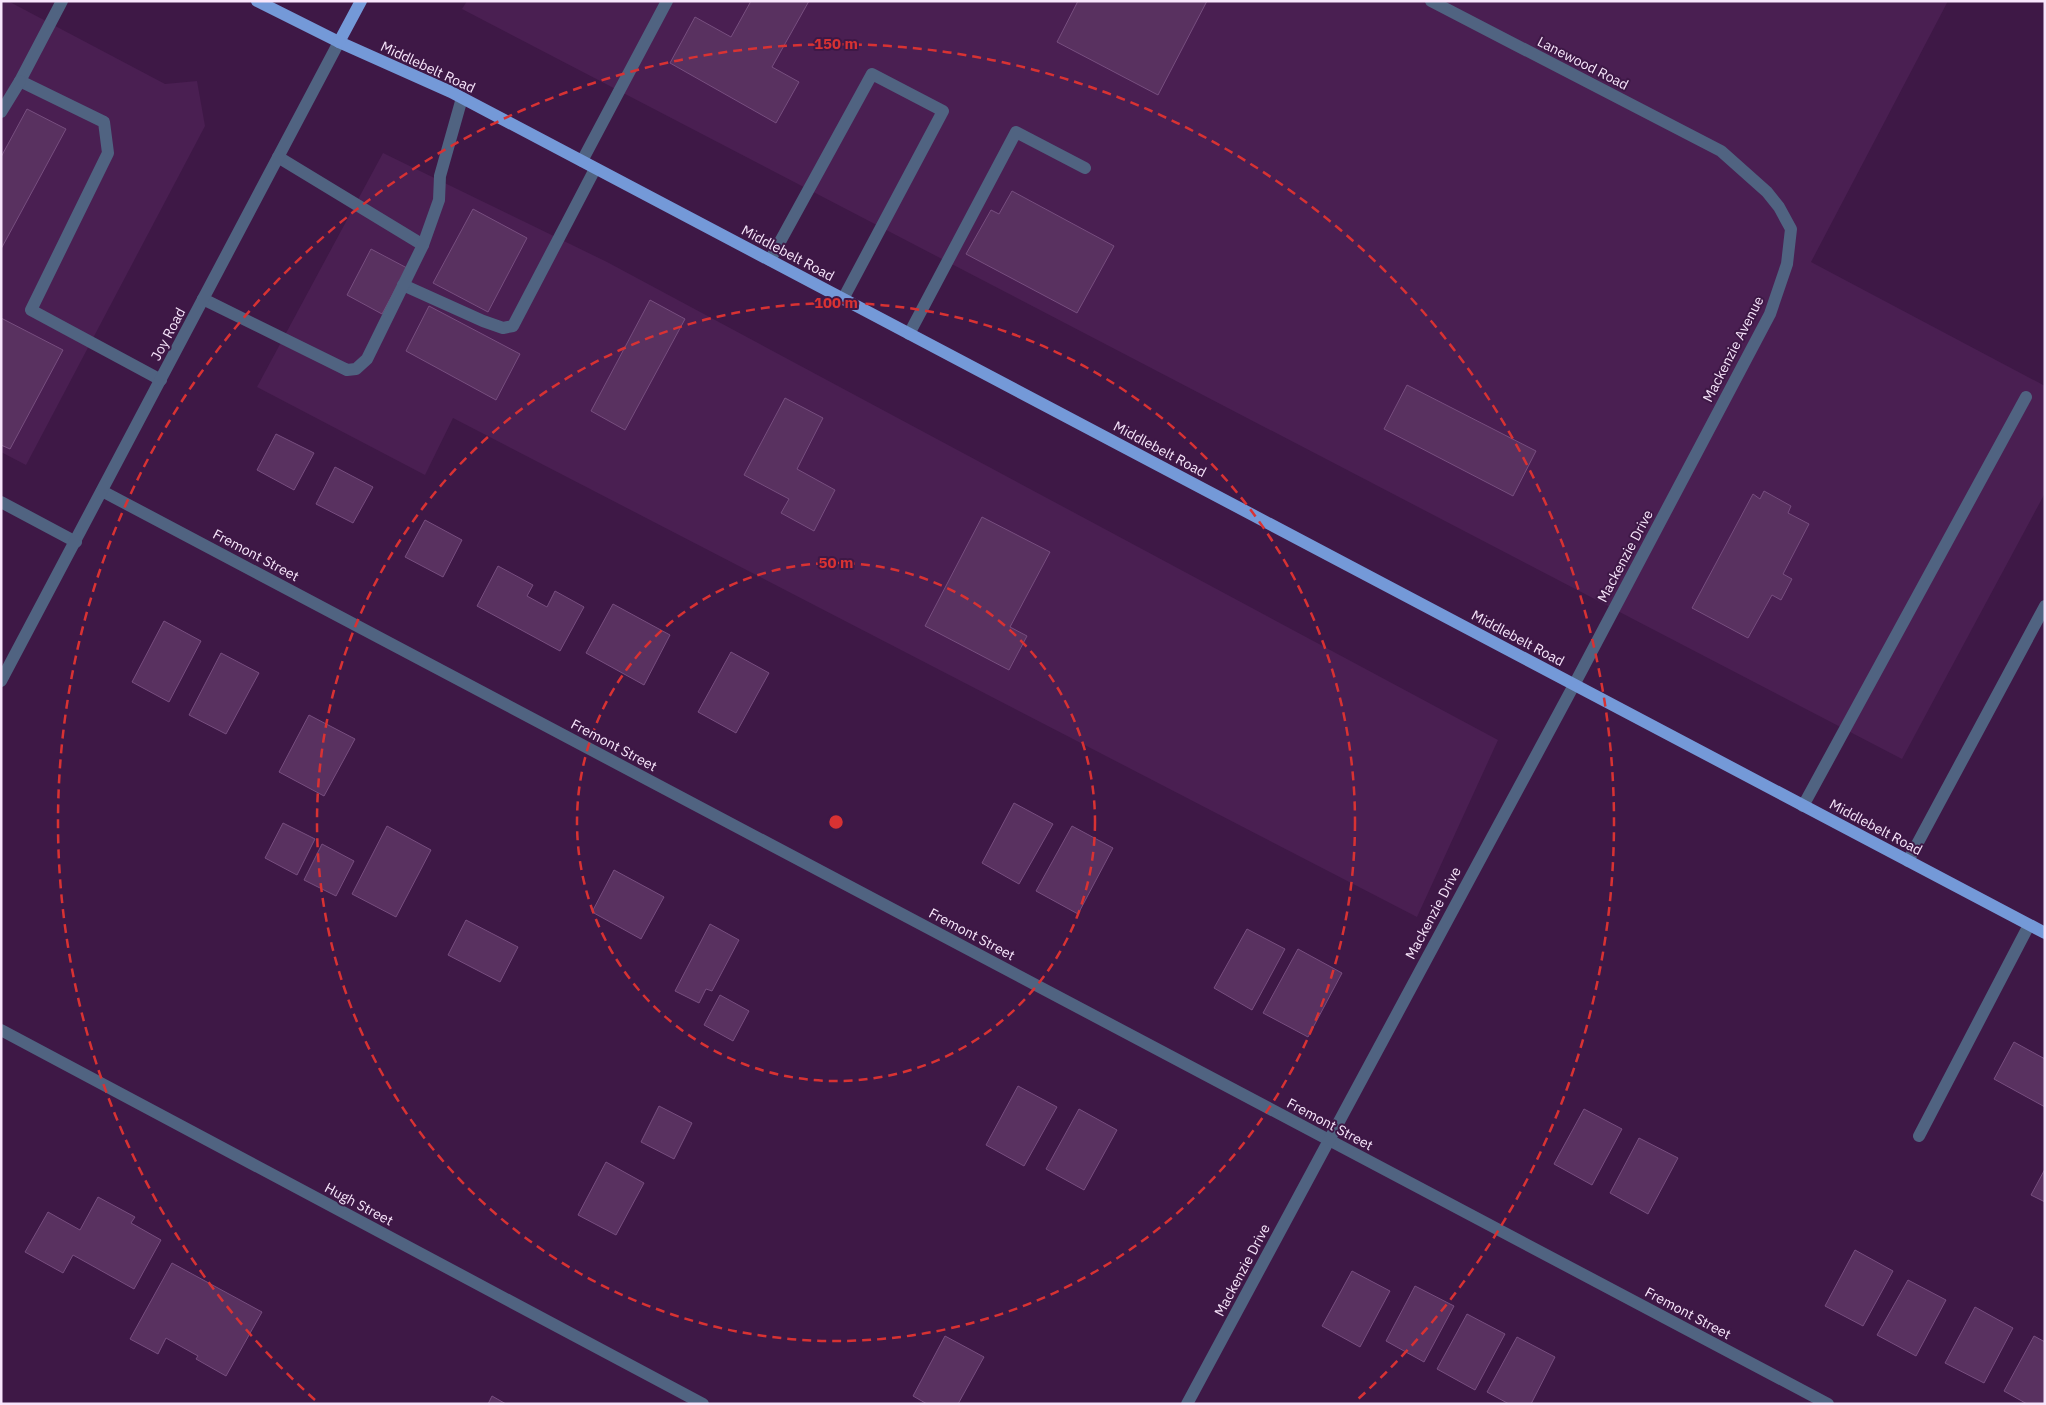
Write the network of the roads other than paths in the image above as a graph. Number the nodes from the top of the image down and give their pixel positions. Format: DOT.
graph roads {
  1 [pos="62,1"];
  2 [pos="257,1"];
  3 [pos="361,1"];
  4 [pos="667,1"];
  5 [pos="1430,1"];
  6 [pos="339,42"];
  7 [pos="20,81"];
  8 [pos="462,98"];
  9 [pos="1,112"];
  10 [pos="1721,151"];
  11 [pos="278,157"];
  12 [pos="582,161"];
  13 [pos="1085,168"];
  14 [pos="596,169"];
  15 [pos="423,245"];
  16 [pos="770,260"];
  17 [pos="403,285"];
  18 [pos="204,299"];
  19 [pos="843,299"];
  20 [pos="909,334"];
  21 [pos="160,380"];
  22 [pos="2026,397"];
  23 [pos="1705,436"];
  24 [pos="102,491"];
  25 [pos="1,502"];
  26 [pos="76,542"];
  27 [pos="2045,606"];
  28 [pos="1,681"];
  29 [pos="1574,685"];
  30 [pos="1803,806"];
  31 [pos="1908,861"];
  32 [pos="2029,925"];
  33 [pos="2045,933"];
  34 [pos="1,1030"];
  35 [pos="1919,1136"];
  36 [pos="1329,1140"];
  37 [pos="703,1404"];
  38 [pos="1187,1404"];
  39 [pos="1828,1404"];
  1 -- 7 [label="street"];
  2 -- 6 [label="main road, Middlebelt Road"];
  3 -- 6 [label="main road, Joy Road"];
  4 -- 12 [label="street"];
  5 -- 10 [label="street, Lanewood Road"];
  6 -- 8 [label="main road, Middlebelt Road"];
  6 -- 11 [label="street, Joy Road"];
  7 -- 9 [label="street"];
  7 -- 21 [label="street"];
  8 -- 12 [label="main road, Middlebelt Road"];
  8 -- 15 [label="street"];
  10 -- 23 [label="street, Mackenzie Avenue"];
  11 -- 15 [label="street"];
  11 -- 18 [label="street, Joy Road"];
  12 -- 14 [label="main road, Middlebelt Road"];
  13 -- 20 [label="street"];
  14 -- 16 [label="main road, Middlebelt Road"];
  14 -- 17 [label="street"];
  15 -- 17 [label="street"];
  16 -- 19 [label="main road, Middlebelt Road"];
  16 -- 19 [label="street"];
  17 -- 18 [label="street"];
  18 -- 21 [label="street, Joy Road"];
  19 -- 20 [label="main road, Middlebelt Road"];
  20 -- 29 [label="main road, Middlebelt Road"];
  21 -- 24 [label="street, Joy Road"];
  22 -- 30 [label="street"];
  23 -- 29 [label="street, Mackenzie Drive"];
  24 -- 26 [label="street, Joy Road"];
  24 -- 36 [label="street, Fremont Street"];
  25 -- 26 [label="street"];
  26 -- 28 [label="street, Joy Road"];
  27 -- 31 [label="street"];
  29 -- 30 [label="main road, Middlebelt Road"];
  29 -- 36 [label="street, Mackenzie Drive"];
  30 -- 31 [label="main road, Middlebelt Road"];
  31 -- 32 [label="main road, Middlebelt Road"];
  32 -- 33 [label="main road, Middlebelt Road"];
  32 -- 35 [label="street"];
  34 -- 37 [label="street, Hugh Street"];
  36 -- 38 [label="street, Mackenzie Drive"];
  36 -- 39 [label="street, Fremont Street"];
}
